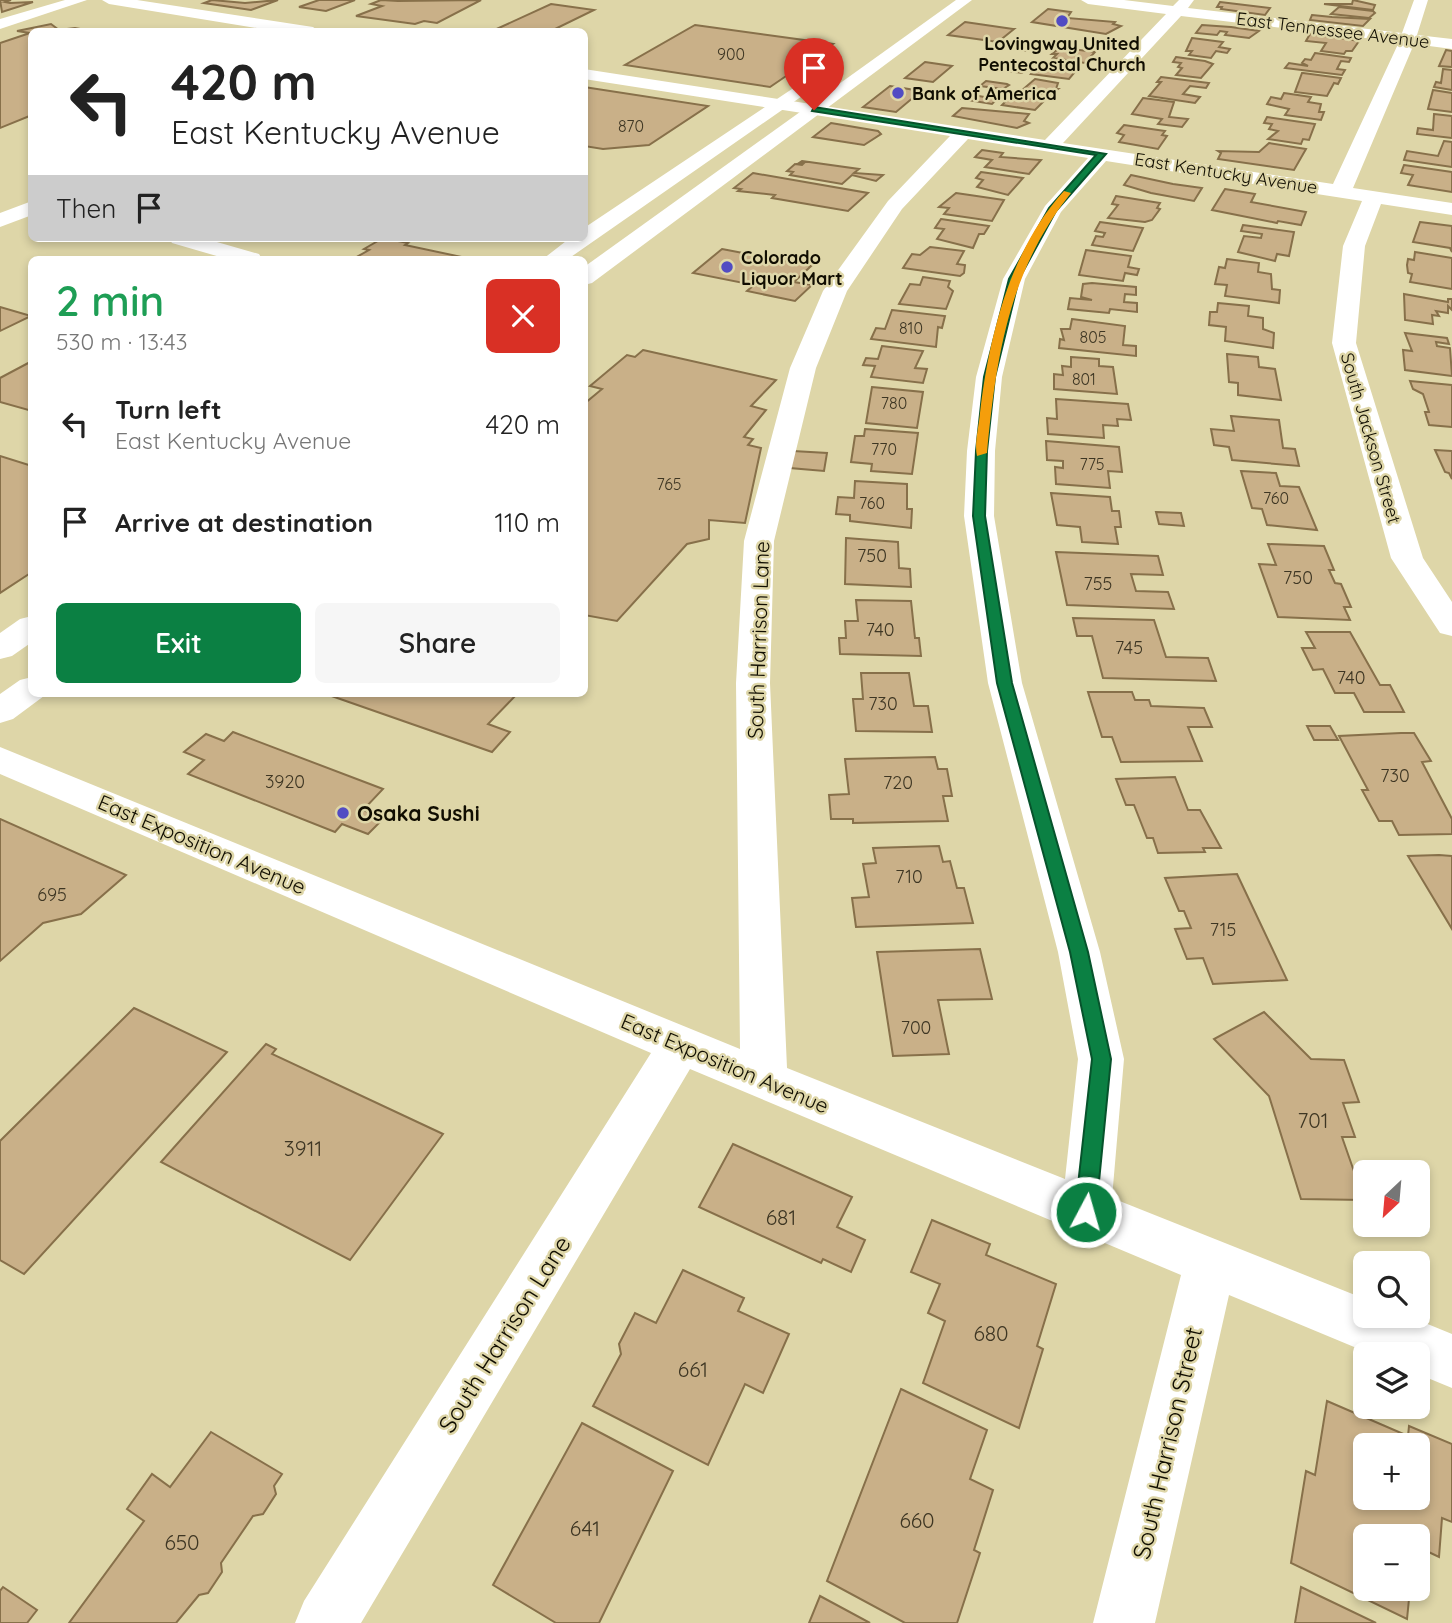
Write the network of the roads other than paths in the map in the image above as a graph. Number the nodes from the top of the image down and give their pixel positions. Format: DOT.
graph roads {
  1 [pos="80,0"];
  2 [pos="109,0"];
  3 [pos="965,0"];
  4 [pos="1088,0"];
  5 [pos="1421,0"];
  6 [pos="1182,5"];
  7 [pos="0,24"];
  8 [pos="288,28"];
  9 [pos="1408,39"];
  10 [pos="1452,44"];
  11 [pos="839,62"];
  12 [pos="588,75"];
  13 [pos="776,103"];
  14 [pos="814,110"];
  15 [pos="965,132"];
  16 [pos="1050,146"];
  17 [pos="1102,154"];
  18 [pos="1342,192"];
  19 [pos="1374,197"];
  20 [pos="0,198"];
  21 [pos="28,205"];
  22 [pos="28,208"];
  23 [pos="1452,209"];
  24 [pos="0,221"];
  25 [pos="588,235"];
  26 [pos="194,242"];
  27 [pos="578,242"];
  28 [pos="241,256"];
  29 [pos="558,256"];
  30 [pos="588,275"];
  31 [pos="1452,626"];
  32 [pos="28,629"];
  33 [pos="0,649"];
  34 [pos="28,691"];
  35 [pos="0,711"];
  36 [pos="0,760"];
  37 [pos="680,1045"];
  38 [pos="764,1080"];
  39 [pos="1086,1212"];
  40 [pos="1210,1263"];
  41 [pos="1452,1360"];
  42 [pos="326,1623"];
  43 [pos="1124,1623"];
  1 -- 7 [label="street"];
  2 -- 8 [label="street"];
  3 -- 14 [label="street"];
  4 -- 6 [label="street, East Tennessee Avenue"];
  5 -- 9 [label="street"];
  6 -- 9 [label="street, East Tennessee Avenue"];
  6 -- 16 [label="street"];
  9 -- 10 [label="street, East Tennessee Avenue"];
  9 -- 18 [label="street"];
  11 -- 13 [label="street"];
  12 -- 13 [label="street, East Kentucky Avenue"];
  13 -- 14 [label="street, East Kentucky Avenue"];
  13 -- 25 [label="street"];
  14 -- 15 [label="street, East Kentucky Avenue"];
  14 -- 30 [label="street"];
  15 -- 16 [label="street, East Kentucky Avenue"];
  15 -- 38 [label="street, South Harrison Lane"];
  16 -- 17 [label="street, East Kentucky Avenue"];
  17 -- 18 [label="street, East Kentucky Avenue"];
  17 -- 39 [label="street"];
  18 -- 19 [label="street, East Kentucky Avenue"];
  19 -- 23 [label="street, East Kentucky Avenue"];
  19 -- 31 [label="street, South Jackson Street"];
  20 -- 21 [label="street"];
  22 -- 24 [label="street"];
  26 -- 28 [label="street"];
  27 -- 29 [label="street"];
  32 -- 33 [label="street"];
  34 -- 35 [label="street"];
  36 -- 37 [label="street, East Exposition Avenue"];
  37 -- 38 [label="street, East Exposition Avenue"];
  37 -- 42 [label="street, South Harrison Lane"];
  38 -- 39 [label="street, East Exposition Avenue"];
  39 -- 40 [label="street, East Exposition Avenue"];
  40 -- 41 [label="street, East Exposition Avenue"];
  40 -- 43 [label="street, South Harrison Street"];
}
